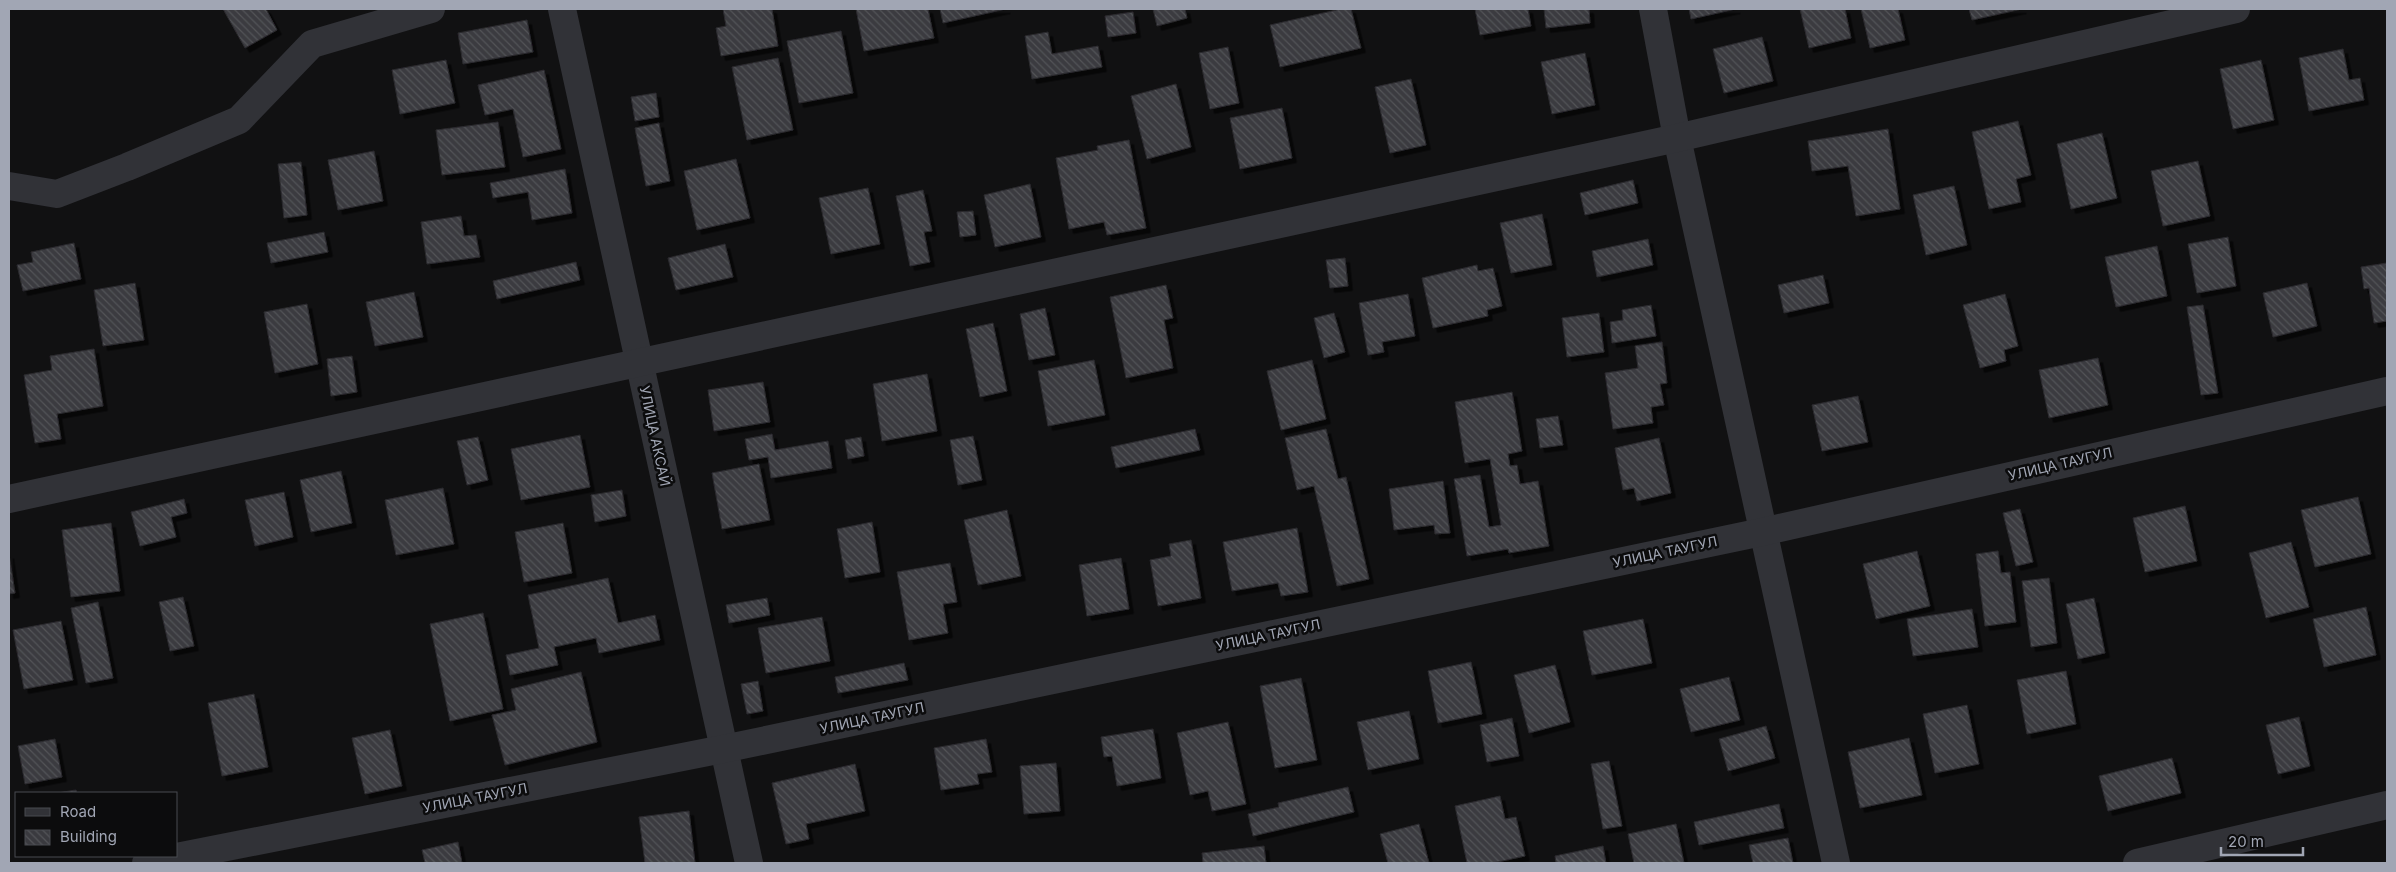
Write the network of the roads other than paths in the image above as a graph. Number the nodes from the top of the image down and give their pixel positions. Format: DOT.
graph roads {
  1 [pos="431,9"];
  2 [pos="562,9"];
  3 [pos="1653,9"];
  4 [pos="2236,9"];
  5 [pos="1677,138"];
  6 [pos="9,186"];
  7 [pos="639,362"];
  8 [pos="2387,391"];
  9 [pos="9,499"];
  10 [pos="1762,532"];
  11 [pos="723,749"];
  12 [pos="2387,805"];
  13 [pos="176,857"];
  14 [pos="178,857"];
  15 [pos="146,863"];
  16 [pos="748,863"];
  17 [pos="1836,863"];
  18 [pos="2137,863"];
  1 -- 6 [label="street"];
  2 -- 7 [label="street, УЛИЦА АКСАЙ"];
  3 -- 5 [label="street"];
  4 -- 5 [label="street"];
  5 -- 7 [label="street"];
  5 -- 10 [label="street"];
  7 -- 9 [label="street"];
  7 -- 11 [label="street, УЛИЦА АКСАЙ"];
  8 -- 10 [label="street, УЛИЦА ТАУГУЛ"];
  10 -- 11 [label="street, УЛИЦА ТАУГУЛ"];
  10 -- 17 [label="street"];
  11 -- 14 [label="street, УЛИЦА ТАУГУЛ"];
  11 -- 16 [label="street, УЛИЦА АКСАЙ"];
  12 -- 18 [label="street"];
  13 -- 15 [label="street, УЛИЦА ТАУГУЛ"];
}
